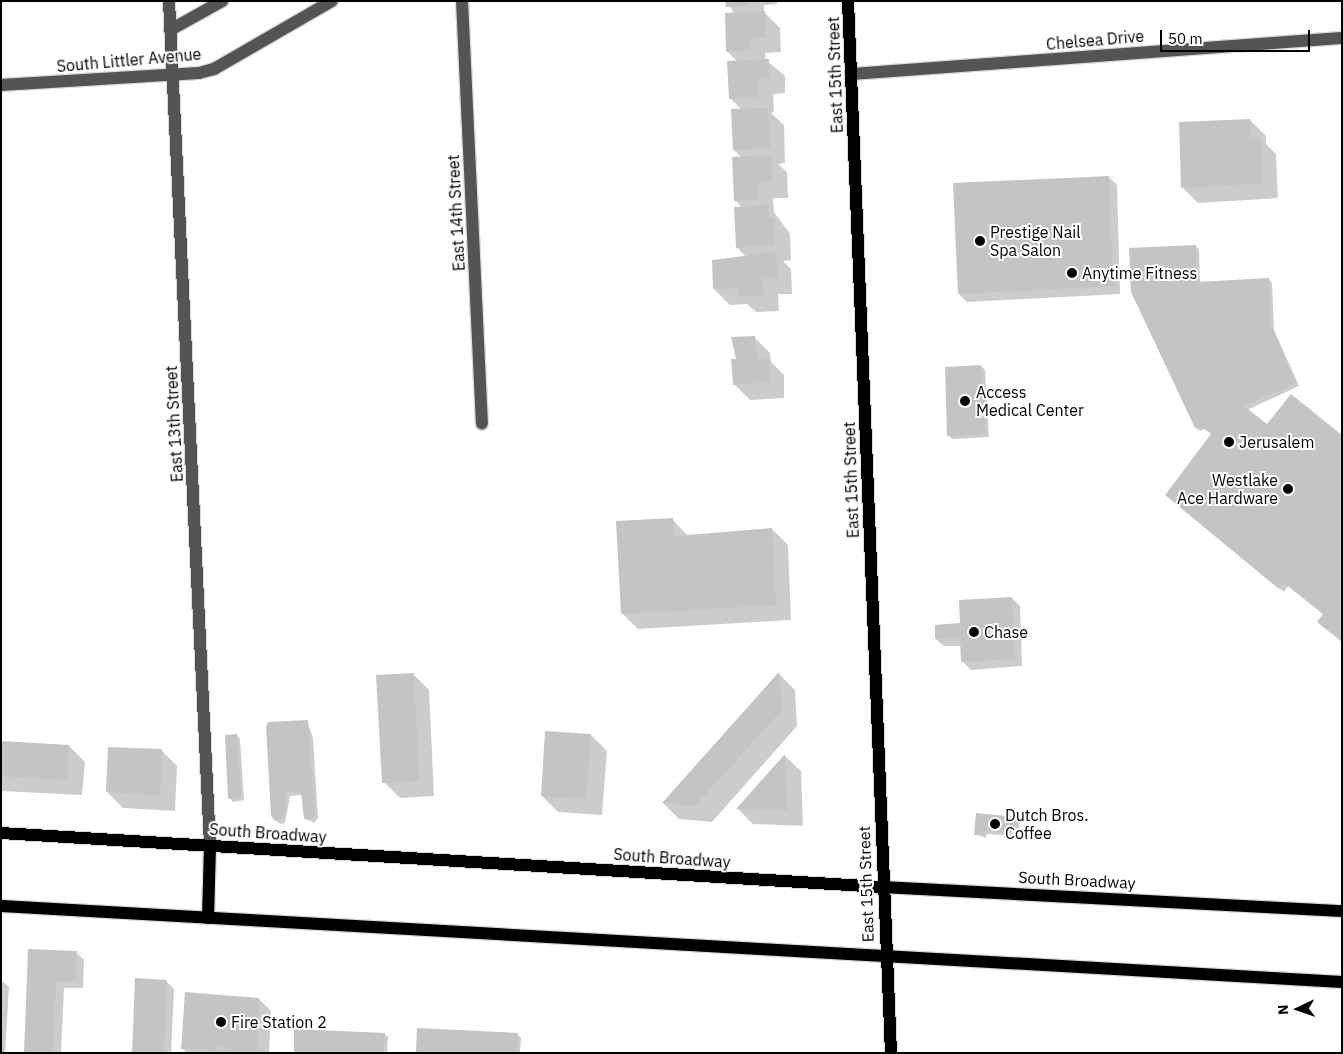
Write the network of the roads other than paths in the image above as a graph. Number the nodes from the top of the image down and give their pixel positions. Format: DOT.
graph roads {
  1 [pos="169,1"];
  2 [pos="222,1"];
  3 [pos="332,1"];
  4 [pos="462,1"];
  5 [pos="848,1"];
  6 [pos="170,30"];
  7 [pos="1342,38"];
  8 [pos="851,74"];
  9 [pos="174,75"];
  10 [pos="1,85"];
  11 [pos="482,424"];
  12 [pos="1,833"];
  13 [pos="210,846"];
  14 [pos="882,887"];
  15 [pos="1,906"];
  16 [pos="1342,911"];
  17 [pos="208,918"];
  18 [pos="886,957"];
  19 [pos="1342,982"];
  20 [pos="891,1053"];
  1 -- 6 [label="street, East 13th Street"];
  2 -- 6 [label="street, South Littler Avenue"];
  3 -- 9 [label="street, South Littler Avenue"];
  4 -- 11 [label="street, East 14th Street"];
  5 -- 8 [label="main road, East 15th Street"];
  6 -- 9 [label="street, East 13th Street"];
  7 -- 8 [label="street, Chelsea Drive"];
  8 -- 14 [label="main road, East 15th Street"];
  9 -- 10 [label="street, South Littler Avenue"];
  9 -- 13 [label="street, East 13th Street"];
  12 -- 13 [label="main road, South Broadway"];
  13 -- 14 [label="main road, South Broadway"];
  13 -- 17 [label="main road"];
  14 -- 16 [label="main road, South Broadway"];
  14 -- 18 [label="main road, East 15th Street"];
  15 -- 17 [label="main road"];
  17 -- 18 [label="main road"];
  18 -- 19 [label="main road"];
  18 -- 20 [label="main road, East 15th Street"];
}
